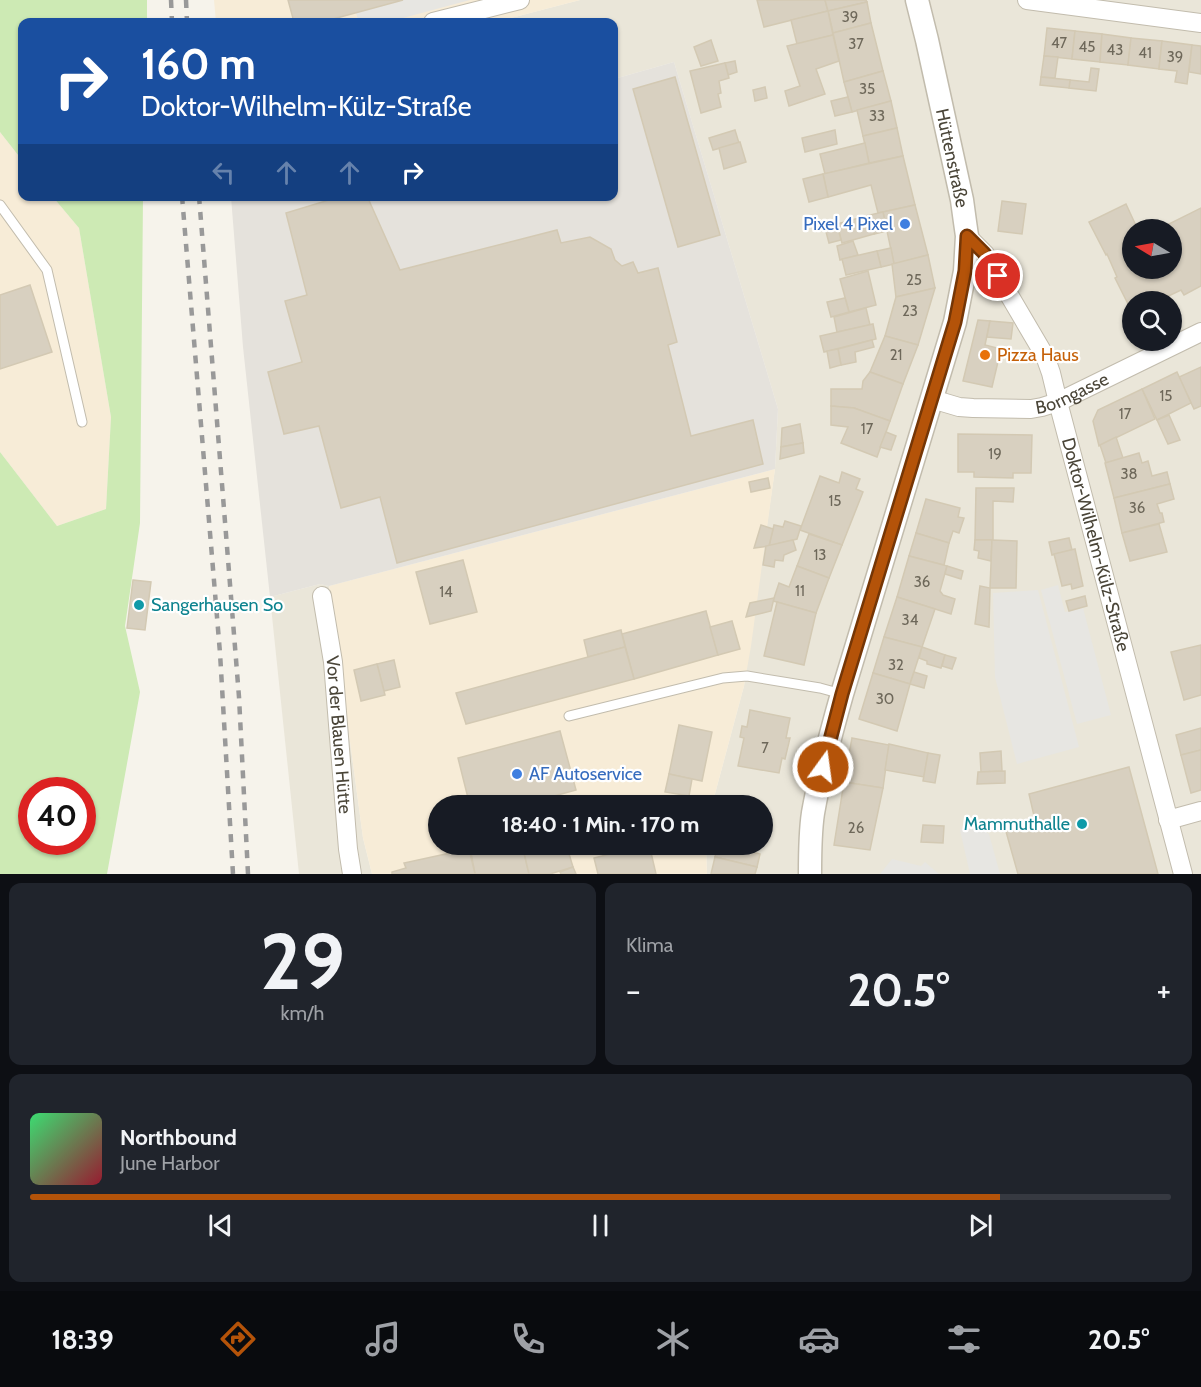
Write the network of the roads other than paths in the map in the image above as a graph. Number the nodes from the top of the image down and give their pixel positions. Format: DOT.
graph roads {
  1 [pos="520,0"];
  2 [pos="917,0"];
  3 [pos="1027,0"];
  4 [pos="449,18"];
  5 [pos="1201,23"];
  6 [pos="0,205"];
  7 [pos="967,236"];
  8 [pos="1201,332"];
  9 [pos="932,399"];
  10 [pos="1058,402"];
  11 [pos="82,422"];
  12 [pos="322,596"];
  13 [pos="842,694"];
  14 [pos="569,716"];
  15 [pos="1201,811"];
  16 [pos="1168,820"];
  17 [pos="352,874"];
  18 [pos="810,874"];
  19 [pos="1183,874"];
  1 -- 4 [label="street"];
  2 -- 7 [label="street, Hüttenstraße"];
  3 -- 5 [label="street"];
  6 -- 11 [label="lane"];
  7 -- 9 [label="street, Hüttenstraße"];
  7 -- 10 [label="street, Doktor-Wilhelm-Külz-Straße"];
  8 -- 10 [label="street, Borngasse"];
  9 -- 10 [label="street, Borngasse"];
  9 -- 13 [label="street, Hüttenstraße"];
  10 -- 16 [label="street, Doktor-Wilhelm-Külz-Straße"];
  12 -- 17 [label="street, Vor der Blauen Hütte"];
  13 -- 14 [label="lane"];
  13 -- 18 [label="street, Hüttenstraße"];
  15 -- 16 [label="street"];
  16 -- 19 [label="street, Doktor-Wilhelm-Külz-Straße"];
}
